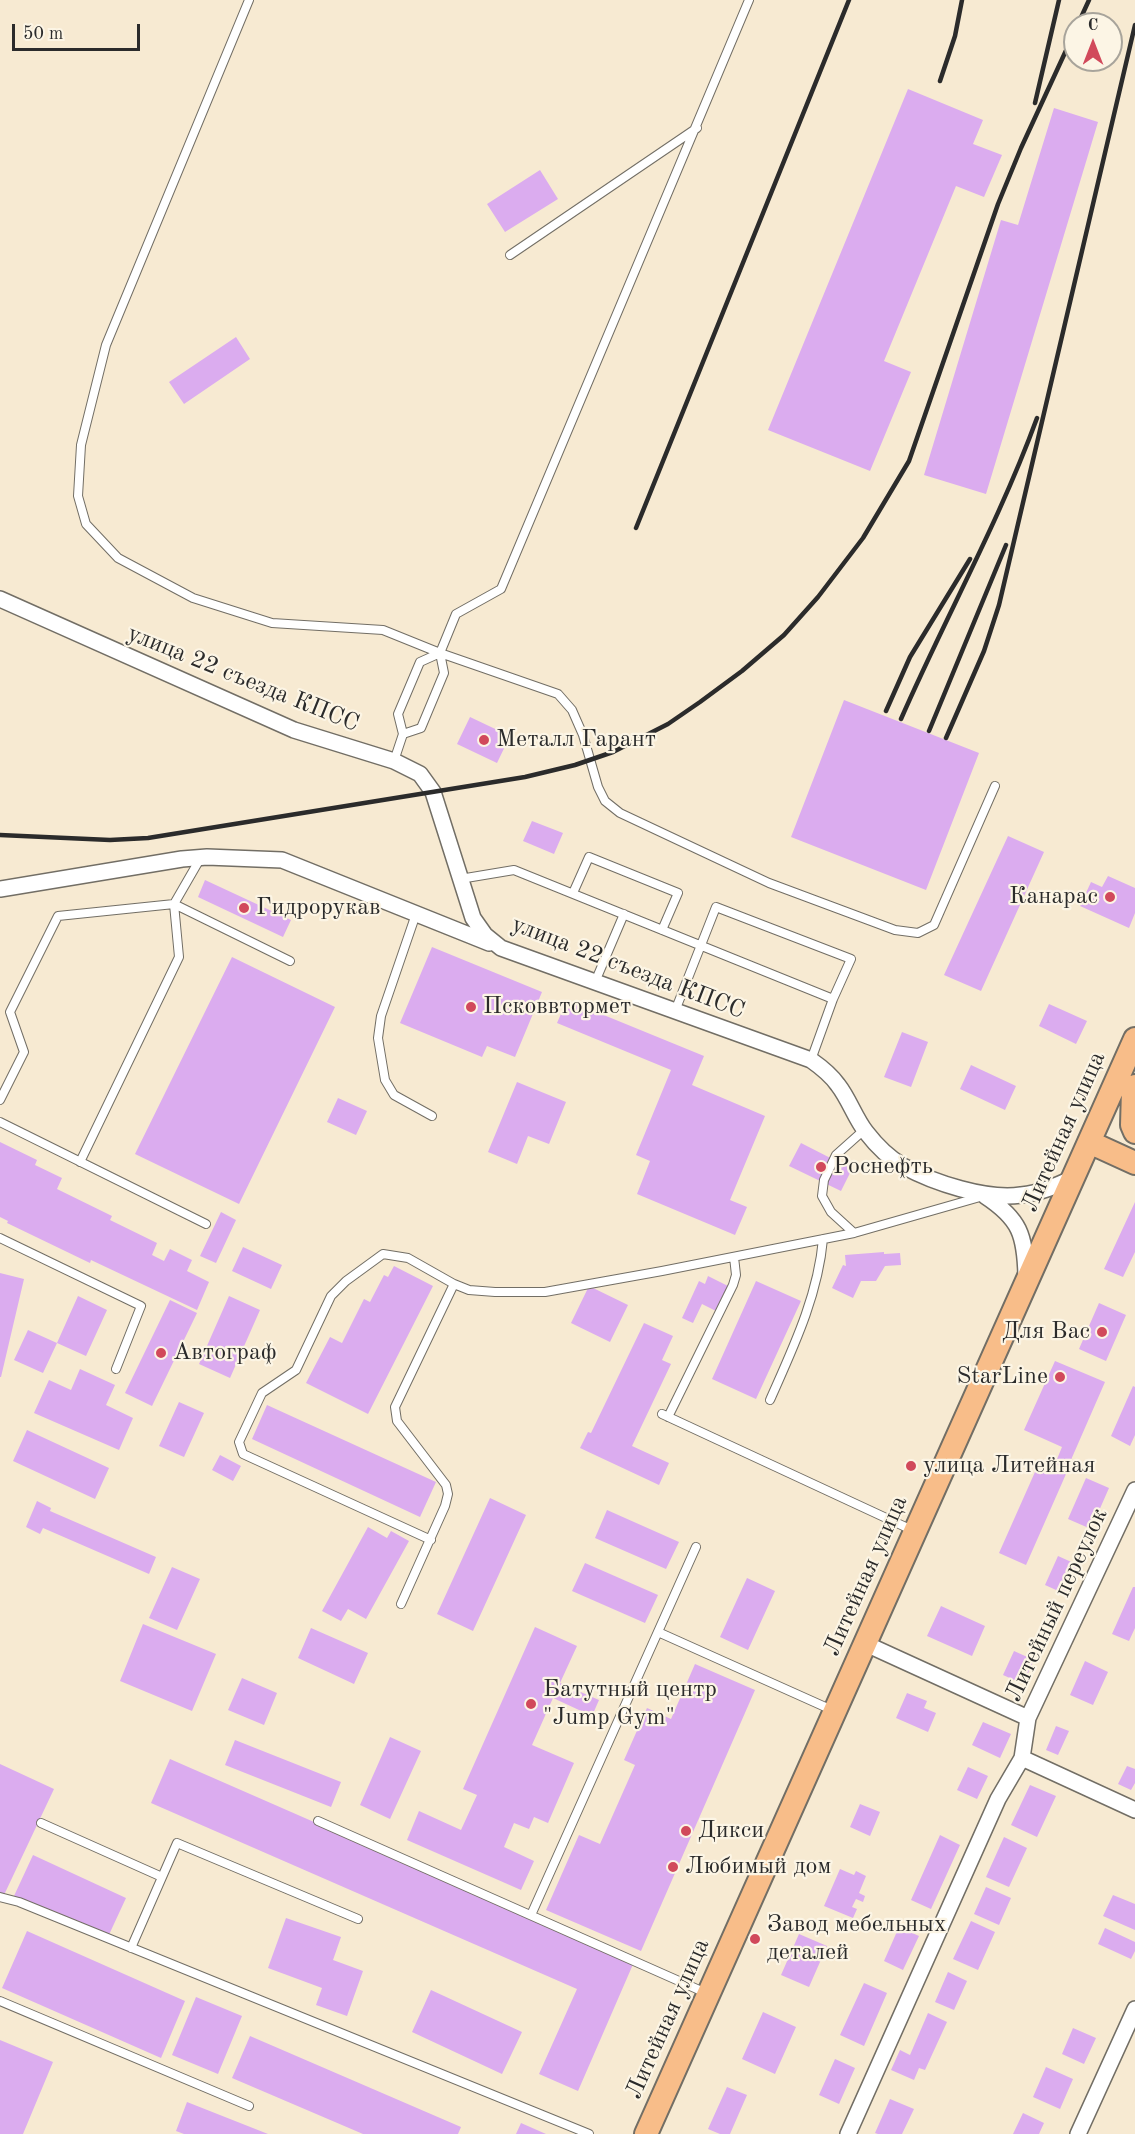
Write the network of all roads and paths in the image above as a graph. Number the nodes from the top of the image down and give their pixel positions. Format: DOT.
graph roads {
  1 [pos="249,0"];
  2 [pos="749,0"];
  3 [pos="697,128"];
  4 [pos="510,255"];
  5 [pos="0,599"];
  6 [pos="440,653"];
  7 [pos="403,734"];
  8 [pos="394,760"];
  9 [pos="995,786"];
  10 [pos="201,857"];
  11 [pos="460,879"];
  12 [pos="0,889"];
  13 [pos="573,893"];
  14 [pos="174,904"];
  15 [pos="416,914"];
  16 [pos="624,914"];
  17 [pos="662,930"];
  18 [pos="701,946"];
  19 [pos="501,948"];
  20 [pos="290,961"];
  21 [pos="595,982"];
  22 [pos="834,999"];
  23 [pos="675,1011"];
  24 [pos="1135,1040"];
  25 [pos="811,1060"];
  26 [pos="1135,1086"];
  27 [pos="0,1100"];
  28 [pos="432,1116"];
  29 [pos="0,1122"];
  30 [pos="864,1130"];
  31 [pos="1135,1132"];
  32 [pos="1089,1142"];
  33 [pos="80,1162"];
  34 [pos="1135,1163"];
  35 [pos="1073,1178"];
  36 [pos="985,1196"];
  37 [pos="206,1224"];
  38 [pos="854,1233"];
  39 [pos="0,1238"];
  40 [pos="824,1239"];
  41 [pos="734,1257"];
  42 [pos="1026,1279"];
  43 [pos="454,1284"];
  44 [pos="116,1369"];
  45 [pos="770,1400"];
  46 [pos="1135,1490"];
  47 [pos="916,1532"];
  48 [pos="431,1540"];
  49 [pos="696,1547"];
  50 [pos="401,1604"];
  51 [pos="658,1632"];
  52 [pos="866,1644"];
  53 [pos="836,1712"];
  54 [pos="1028,1718"];
  55 [pos="1022,1758"];
  56 [pos="1135,1810"];
  57 [pos="318,1821"];
  58 [pos="41,1823"];
  59 [pos="162,1877"];
  60 [pos="0,1897"];
  61 [pos="531,1915"];
  62 [pos="358,1919"];
  63 [pos="131,1948"];
  64 [pos="708,1994"];
  65 [pos="0,2001"];
  66 [pos="1135,2009"];
  67 [pos="249,2106"];
  68 [pos="589,2134"];
  69 [pos="646,2134"];
  70 [pos="848,2134"];
  71 [pos="1078,2134"];
  1 -- 6 [label="lane"];
  2 -- 3 [label="lane"];
  3 -- 4 [label="lane"];
  3 -- 6 [label="lane"];
  5 -- 8 [label="street, улица 22 съезда КПСС"];
  6 -- 7 [label="lane"];
  6 -- 7 [label="lane"];
  6 -- 9 [label="lane"];
  7 -- 8 [label="lane"];
  8 -- 11 [label="street, улица 22 съезда КПСС"];
  10 -- 12 [label="street"];
  10 -- 14 [label="lane"];
  10 -- 15 [label="street"];
  11 -- 13 [label="lane"];
  11 -- 19 [label="street, улица 22 съезда КПСС"];
  13 -- 16 [label="lane"];
  13 -- 17 [label="lane"];
  14 -- 20 [label="lane"];
  14 -- 27 [label="lane"];
  14 -- 33 [label="lane"];
  15 -- 19 [label="street"];
  15 -- 28 [label="lane"];
  16 -- 17 [label="lane"];
  16 -- 21 [label="lane"];
  17 -- 18 [label="lane"];
  18 -- 22 [label="lane"];
  18 -- 22 [label="lane"];
  18 -- 23 [label="lane"];
  19 -- 21 [label="street, улица 22 съезда КПСС"];
  21 -- 23 [label="street, улица 22 съезда КПСС"];
  22 -- 25 [label="lane"];
  23 -- 25 [label="street, улица 22 съезда КПСС"];
  24 -- 32 [label="main road, Литейная улица"];
  25 -- 30 [label="street, улица 22 съезда КПСС"];
  26 -- 31 [label="main road"];
  29 -- 33 [label="lane"];
  30 -- 36 [label="street, улица 22 съезда КПСС"];
  30 -- 38 [label="lane"];
  32 -- 34 [label="main road"];
  32 -- 35 [label="main road, Литейная улица"];
  33 -- 37 [label="lane"];
  35 -- 36 [label="street, улица 22 съезда КПСС"];
  35 -- 42 [label="main road, Литейная улица"];
  36 -- 38 [label="lane"];
  36 -- 42 [label="street"];
  38 -- 40 [label="lane"];
  39 -- 44 [label="lane"];
  40 -- 41 [label="lane"];
  40 -- 45 [label="lane"];
  41 -- 43 [label="lane"];
  41 -- 47 [label="lane"];
  42 -- 47 [label="main road, Литейная улица"];
  43 -- 48 [label="lane"];
  43 -- 48 [label="lane"];
  46 -- 54 [label="street, Литейный переулок"];
  47 -- 52 [label="main road, Литейная улица"];
  48 -- 50 [label="lane"];
  49 -- 51 [label="lane"];
  51 -- 53 [label="lane"];
  51 -- 61 [label="lane"];
  52 -- 53 [label="main road, Литейная улица"];
  52 -- 54 [label="street"];
  53 -- 64 [label="main road, Литейная улица"];
  54 -- 55 [label="street, Литейный переулок"];
  55 -- 56 [label="street"];
  55 -- 70 [label="street, Литейный переулок"];
  57 -- 61 [label="lane"];
  58 -- 59 [label="lane"];
  59 -- 62 [label="lane"];
  59 -- 63 [label="lane"];
  60 -- 63 [label="lane"];
  61 -- 64 [label="lane"];
  63 -- 68 [label="lane"];
  64 -- 69 [label="main road, Литейная улица"];
  65 -- 67 [label="lane"];
  66 -- 71 [label="street"];
}
